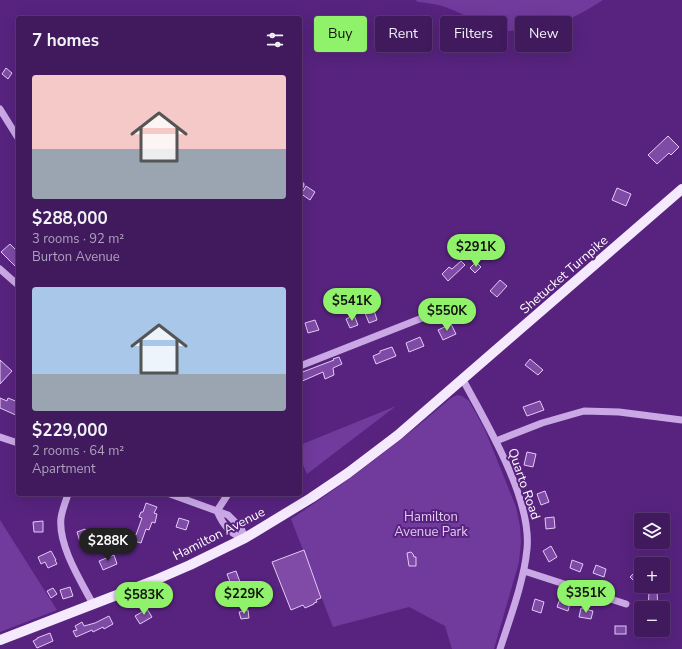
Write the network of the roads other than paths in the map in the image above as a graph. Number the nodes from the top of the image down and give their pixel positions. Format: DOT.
graph roads {
  1 [pos="0,108"];
  2 [pos="16,135"];
  3 [pos="682,189"];
  4 [pos="0,269"];
  5 [pos="16,283"];
  6 [pos="445,309"];
  7 [pos="302,365"];
  8 [pos="463,380"];
  9 [pos="682,420"];
  10 [pos="0,437"];
  11 [pos="496,441"];
  12 [pos="16,443"];
  13 [pos="67,496"];
  14 [pos="176,496"];
  15 [pos="227,496"];
  16 [pos="217,512"];
  17 [pos="244,538"];
  18 [pos="524,571"];
  19 [pos="93,604"];
  20 [pos="626,604"];
  21 [pos="0,640"];
  22 [pos="500,649"];
  1 -- 2 [label="street"];
  3 -- 8 [label="main road, Shetucket Turnpike"];
  4 -- 5 [label="street"];
  6 -- 7 [label="street"];
  8 -- 11 [label="street, Quarto Road"];
  8 -- 17 [label="main road, Hamilton Avenue"];
  9 -- 11 [label="street"];
  10 -- 12 [label="street"];
  11 -- 18 [label="street, Quarto Road"];
  13 -- 19 [label="street"];
  14 -- 16 [label="street"];
  15 -- 16 [label="street"];
  16 -- 17 [label="street"];
  17 -- 19 [label="main road, Hamilton Avenue"];
  18 -- 20 [label="street"];
  18 -- 22 [label="street, Quarto Road"];
  19 -- 21 [label="main road, Hamilton Avenue"];
}
